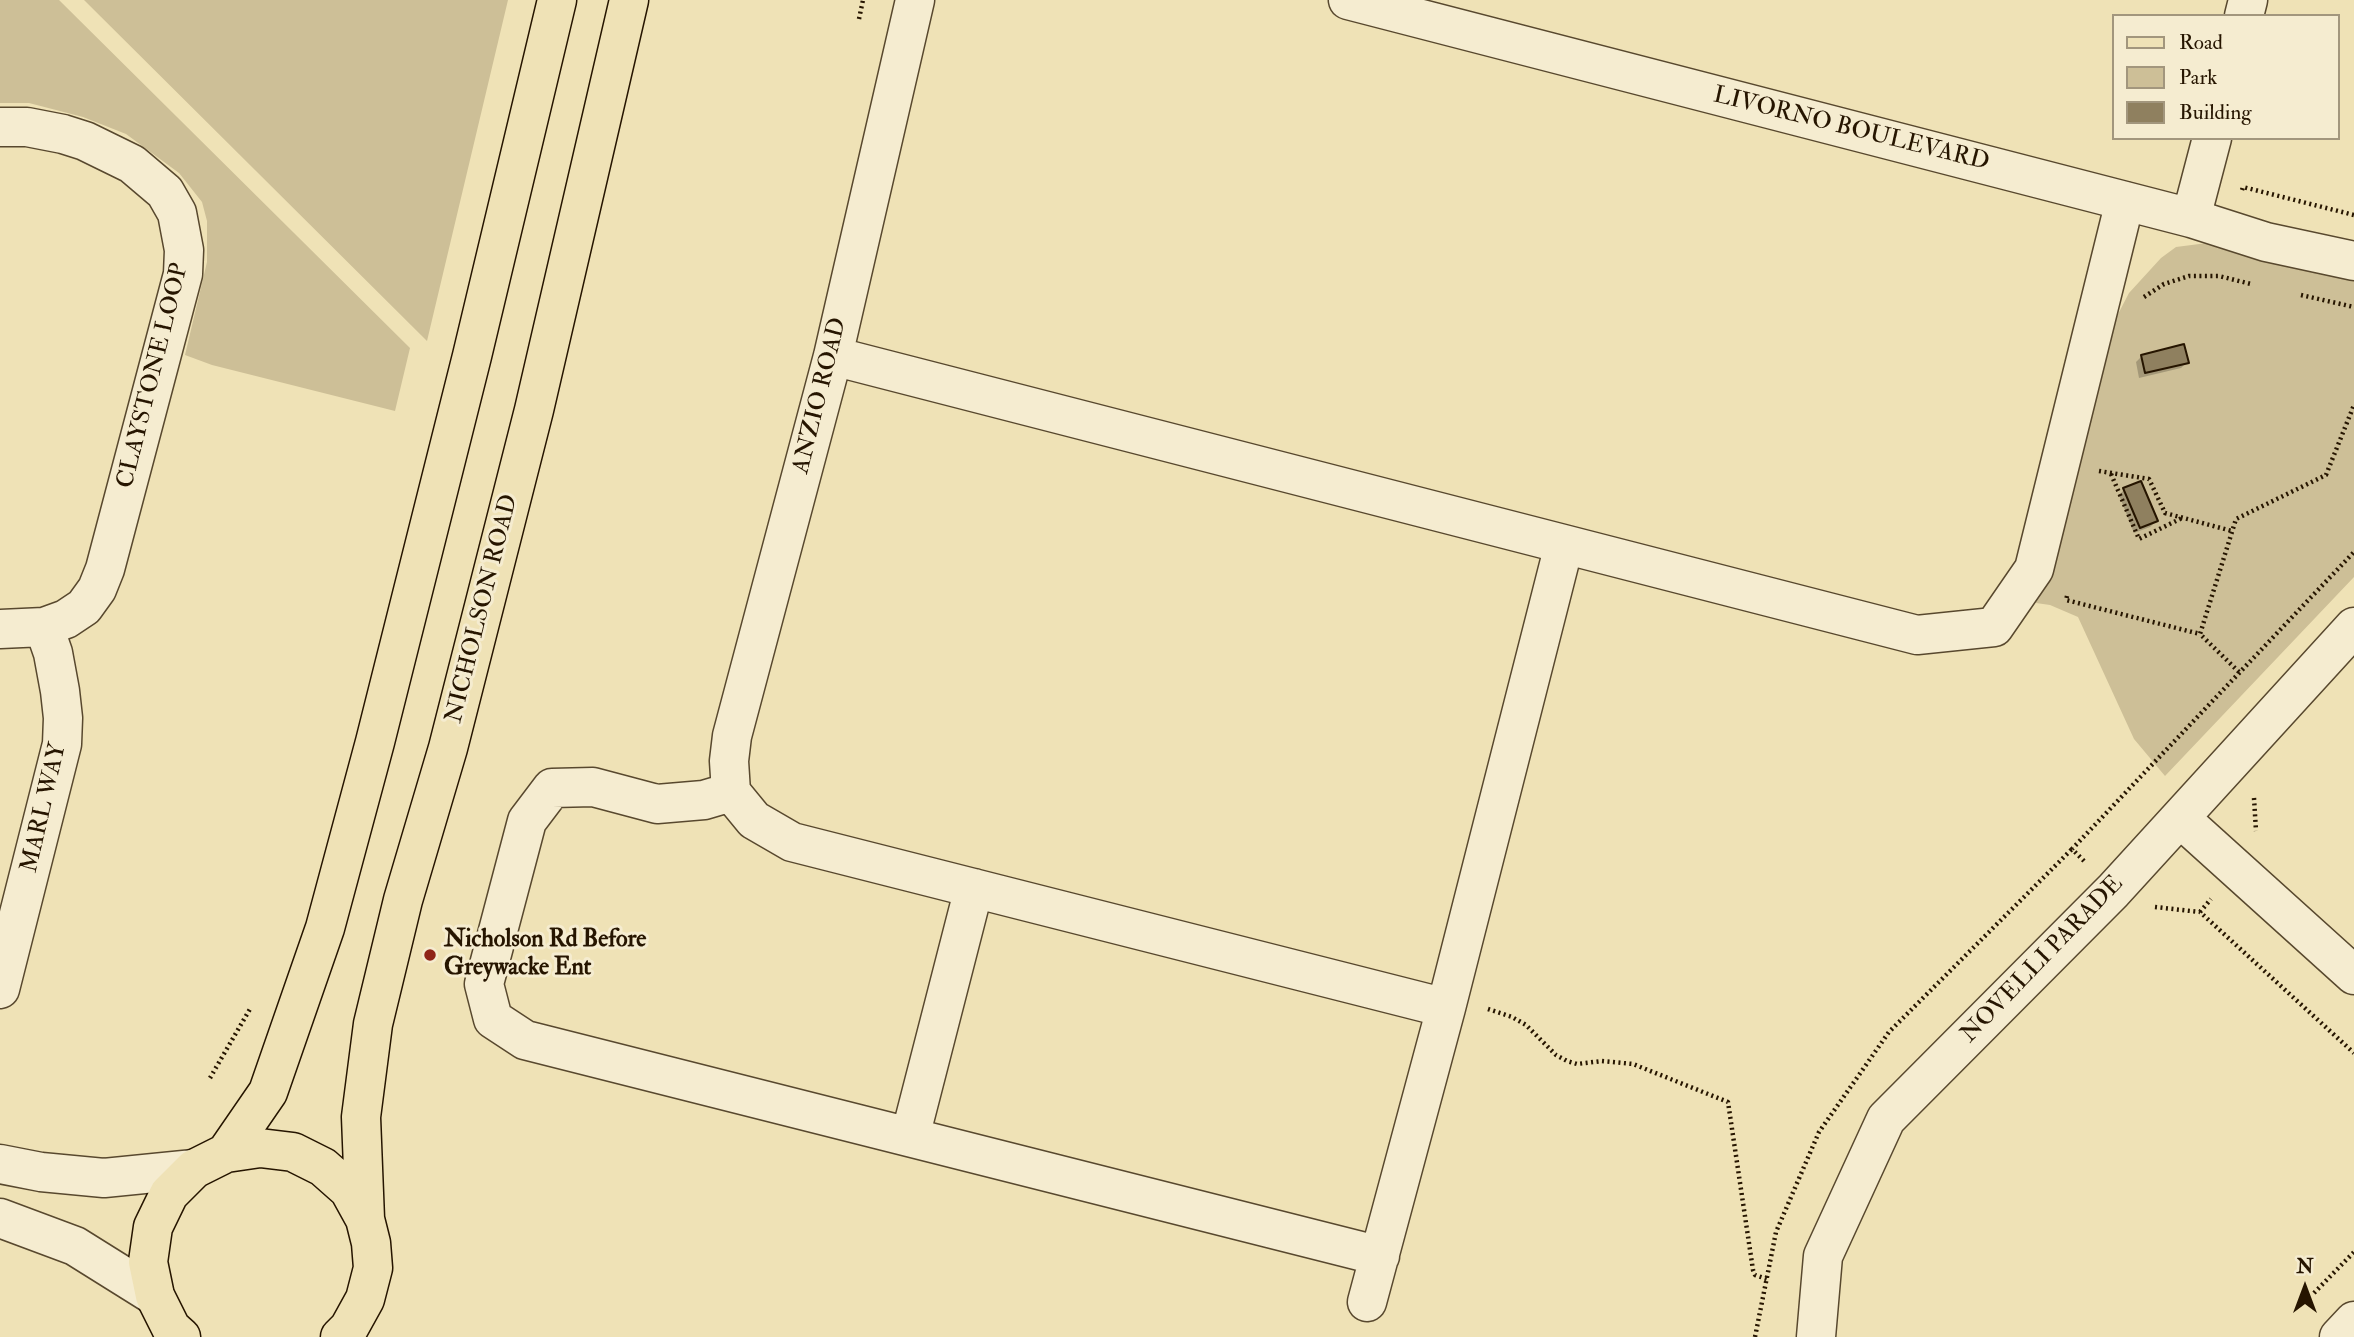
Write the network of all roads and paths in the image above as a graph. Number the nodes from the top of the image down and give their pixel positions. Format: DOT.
graph roads {
  1 [pos="557,0"];
  2 [pos="629,0"];
  3 [pos="863,0"];
  4 [pos="915,0"];
  5 [pos="1348,0"];
  6 [pos="859,19"];
  7 [pos="0,127"];
  8 [pos="2211,140"];
  9 [pos="2125,201"];
  10 [pos="2191,218"];
  11 [pos="2354,261"];
  12 [pos="2255,285"];
  13 [pos="2292,293"];
  14 [pos="2141,298"];
  15 [pos="2354,307"];
  16 [pos="833,356"];
  17 [pos="2354,405"];
  18 [pos="2111,473"];
  19 [pos="2095,484"];
  20 [pos="2182,518"];
  21 [pos="2232,531"];
  22 [pos="1564,545"];
  23 [pos="2069,587"];
  24 [pos="44,627"];
  25 [pos="2354,627"];
  26 [pos="0,629"];
  27 [pos="2200,634"];
  28 [pos="2239,673"];
  29 [pos="731,792"];
  30 [pos="2180,818"];
  31 [pos="974,888"];
  32 [pos="2354,975"];
  33 [pos="0,989"];
  34 [pos="1447,1008"];
  35 [pos="1487,1009"];
  36 [pos="910,1137"];
  37 [pos="210,1161"];
  38 [pos="0,1164"];
  39 [pos="0,1218"];
  40 [pos="365,1219"];
  41 [pos="2354,1252"];
  42 [pos="1380,1256"];
  43 [pos="1767,1279"];
  44 [pos="2314,1293"];
  45 [pos="1367,1302"];
  46 [pos="2354,1321"];
  47 [pos="170,1325"];
  48 [pos="340,1337"];
  49 [pos="1816,1337"];
  50 [pos="2339,1337"];
  1 -- 37 [label="main road"];
  2 -- 40 [label="main road, NICHOLSON ROAD"];
  3 -- 6 [label="path"];
  4 -- 16 [label="street, ANZIO ROAD"];
  5 -- 9 [label="street, LIVORNO BOULEVARD"];
  7 -- 24 [label="street, CLAYSTONE LOOP"];
  8 -- 10 [label="street"];
  9 -- 10 [label="street, LIVORNO BOULEVARD"];
  9 -- 22 [label="street"];
  10 -- 11 [label="street, LIVORNO BOULEVARD"];
  12 -- 14 [label="path"];
  13 -- 15 [label="path"];
  16 -- 22 [label="street"];
  16 -- 29 [label="street, ANZIO ROAD"];
  17 -- 21 [label="path"];
  18 -- 19 [label="path"];
  18 -- 20 [label="path"];
  18 -- 20 [label="path"];
  20 -- 21 [label="path"];
  21 -- 27 [label="path"];
  22 -- 34 [label="street"];
  23 -- 27 [label="path"];
  24 -- 26 [label="street, CLAYSTONE LOOP"];
  24 -- 33 [label="street, MARL WAY"];
  25 -- 30 [label="street, NOVELLI PARADE"];
  27 -- 28 [label="path"];
  29 -- 31 [label="street"];
  29 -- 36 [label="street"];
  30 -- 32 [label="street"];
  30 -- 49 [label="street, NOVELLI PARADE"];
  31 -- 34 [label="street"];
  31 -- 36 [label="street"];
  34 -- 42 [label="street"];
  35 -- 43 [label="path"];
  36 -- 42 [label="street"];
  37 -- 38 [label="street"];
  37 -- 40 [label="main road, NICHOLSON ROAD"];
  37 -- 47 [label="main road"];
  39 -- 47 [label="street"];
  40 -- 48 [label="main road, NICHOLSON ROAD"];
  41 -- 44 [label="path"];
  42 -- 45 [label="street"];
  46 -- 50 [label="street"];
}
